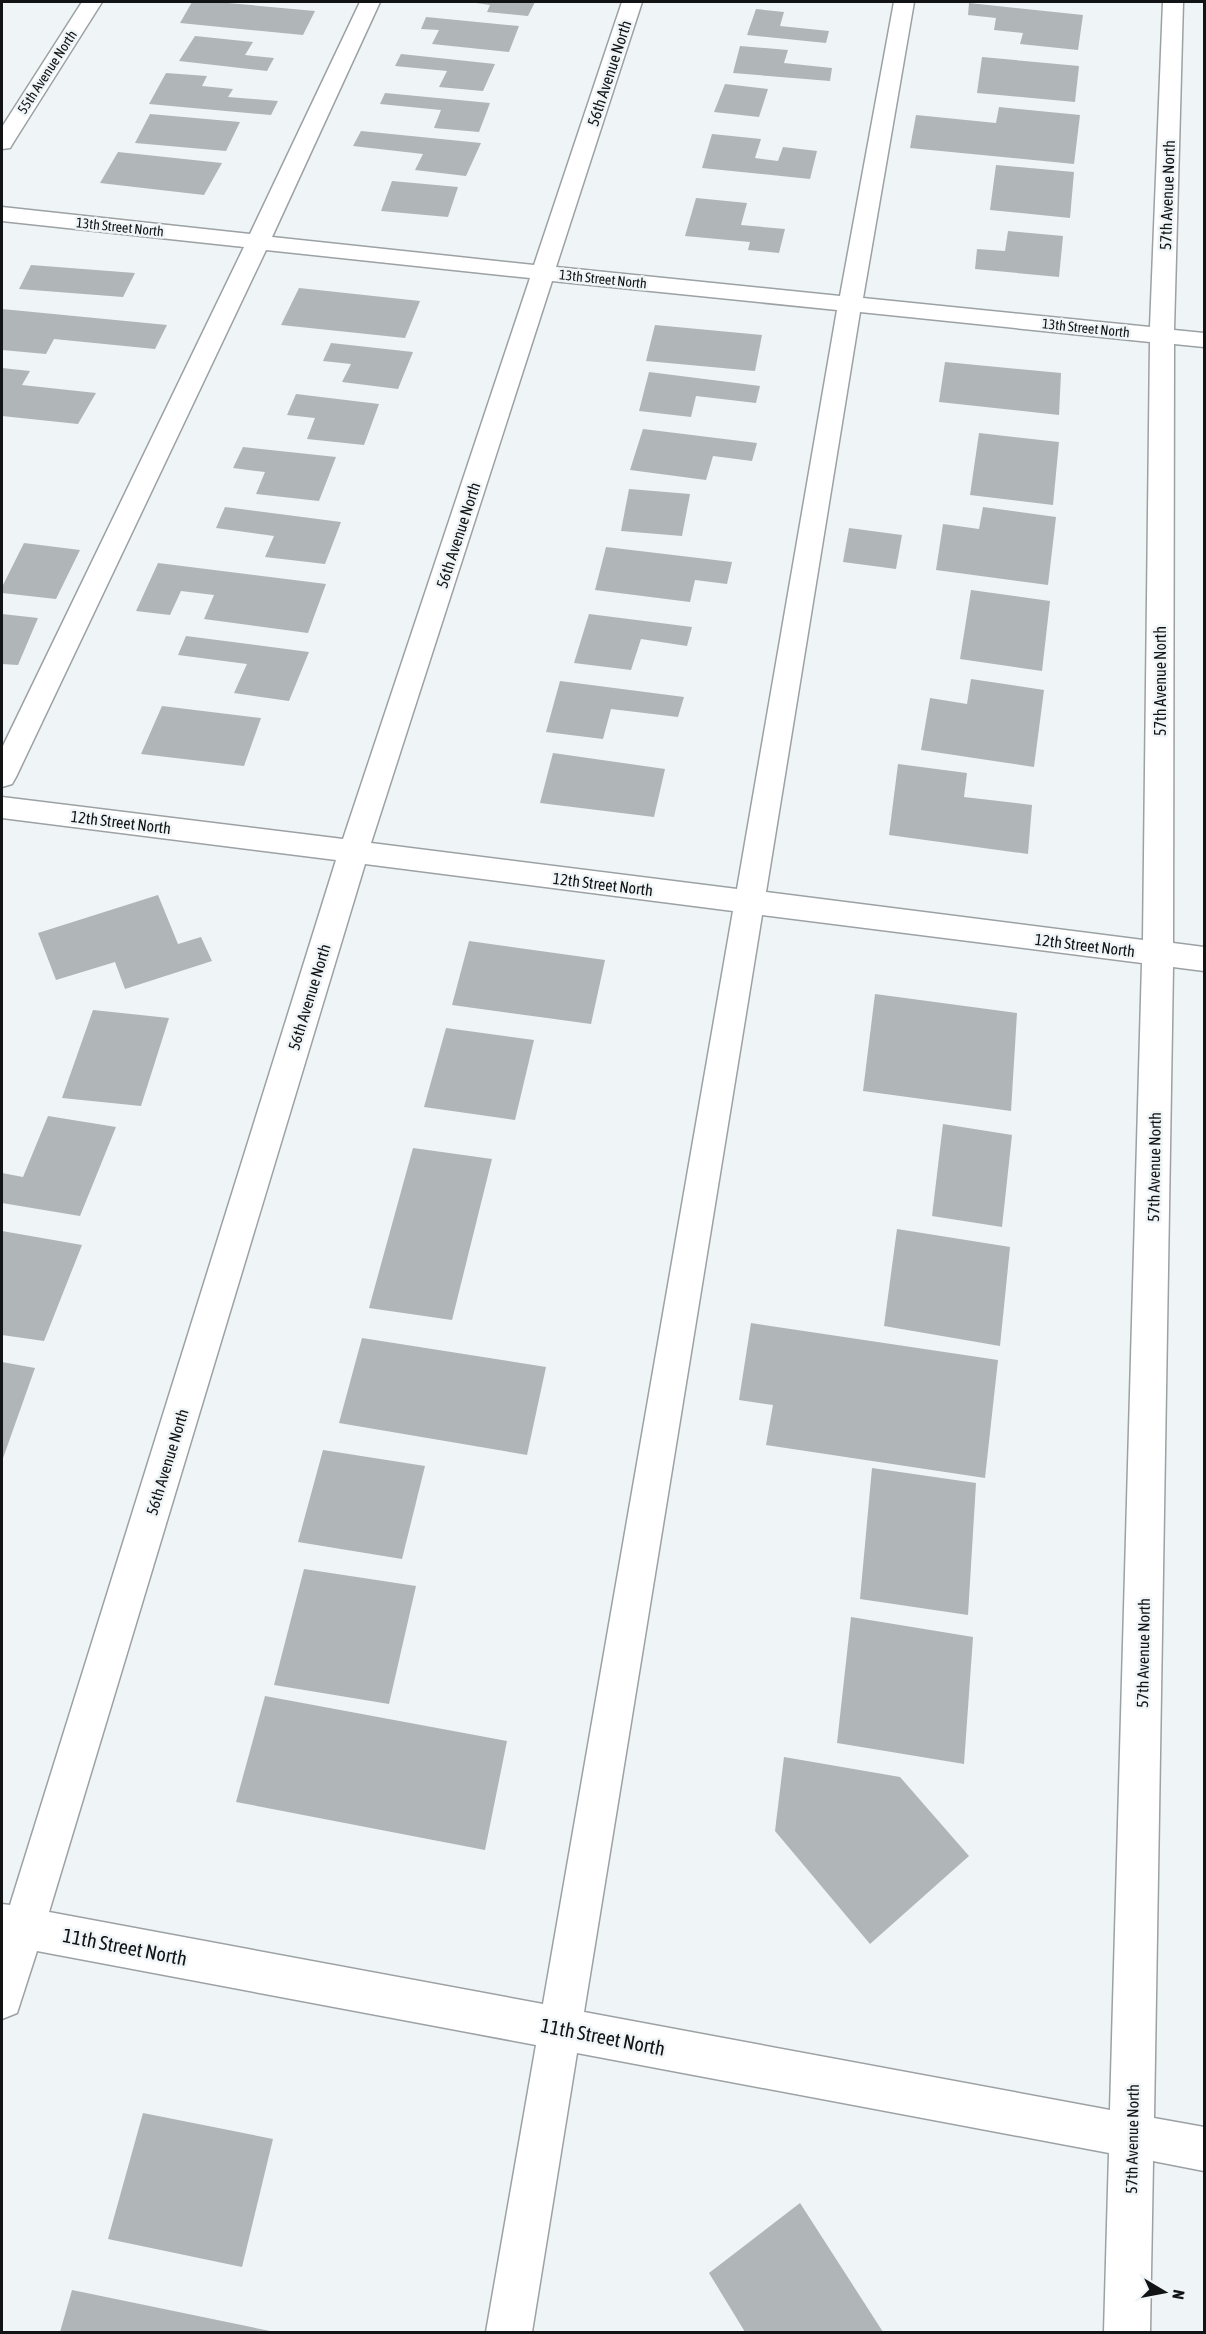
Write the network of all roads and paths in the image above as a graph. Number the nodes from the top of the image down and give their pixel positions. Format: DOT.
graph roads {
  1 [pos="93,2"];
  2 [pos="370,2"];
  3 [pos="632,2"];
  4 [pos="904,2"];
  5 [pos="1173,2"];
  6 [pos="2,143"];
  7 [pos="2,214"];
  8 [pos="258,242"];
  9 [pos="544,273"];
  10 [pos="850,304"];
  11 [pos="1162,336"];
  12 [pos="1204,340"];
  13 [pos="2,777"];
  14 [pos="2,807"];
  15 [pos="353,853"];
  16 [pos="751,902"];
  17 [pos="1158,954"];
  18 [pos="1204,959"];
  19 [pos="13,1926"];
  20 [pos="2,1998"];
  21 [pos="561,2029"];
  22 [pos="1132,2135"];
  23 [pos="1204,2149"];
  24 [pos="509,2332"];
  25 [pos="1126,2332"];
  1 -- 6 [label="street, 55th Avenue North"];
  2 -- 8 [label="street"];
  3 -- 9 [label="street, 56th Avenue North"];
  4 -- 10 [label="street"];
  5 -- 11 [label="street, 57th Avenue North"];
  7 -- 8 [label="street, 13th Street North"];
  8 -- 9 [label="street, 13th Street North"];
  8 -- 13 [label="street"];
  9 -- 10 [label="street, 13th Street North"];
  9 -- 15 [label="street, 56th Avenue North"];
  10 -- 11 [label="street, 13th Street North"];
  10 -- 16 [label="street"];
  11 -- 12 [label="street, 13th Street North"];
  11 -- 17 [label="street, 57th Avenue North"];
  14 -- 15 [label="street, 12th Street North"];
  15 -- 16 [label="street, 12th Street North"];
  15 -- 19 [label="street, 56th Avenue North"];
  16 -- 17 [label="street, 12th Street North"];
  16 -- 21 [label="street"];
  17 -- 18 [label="street, 12th Street North"];
  17 -- 22 [label="street, 57th Avenue North"];
  19 -- 20 [label="street, 56th Avenue North"];
  19 -- 21 [label="street, 11th Street North"];
  21 -- 22 [label="street, 11th Street North"];
  21 -- 24 [label="street"];
  22 -- 23 [label="street, 11th Street North"];
  22 -- 25 [label="street, 57th Avenue North"];
}
